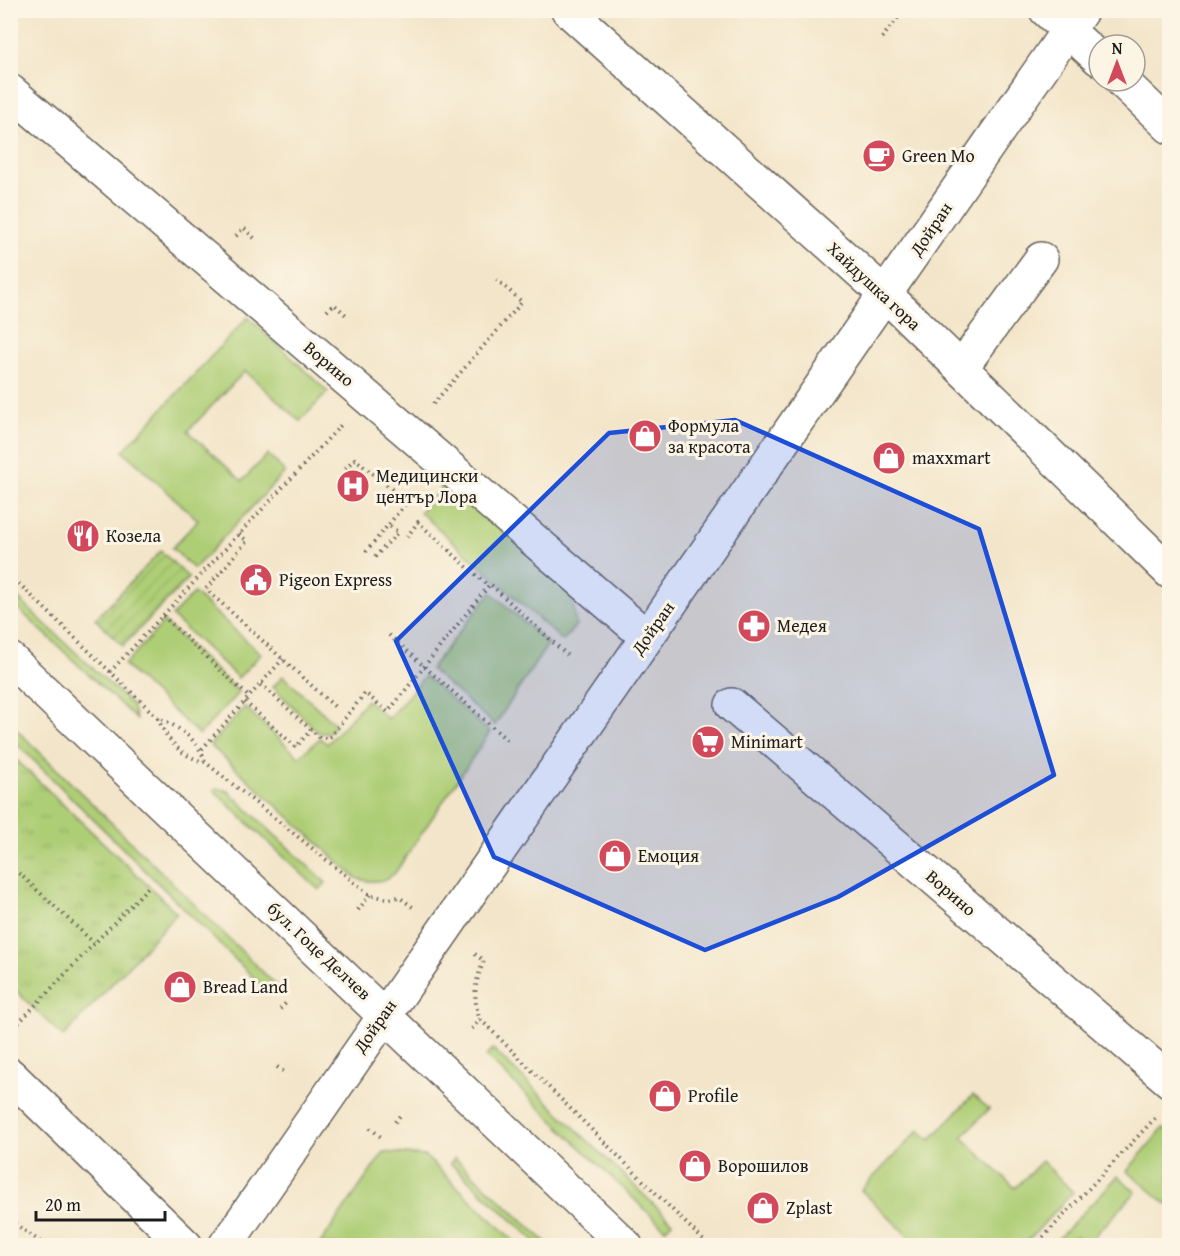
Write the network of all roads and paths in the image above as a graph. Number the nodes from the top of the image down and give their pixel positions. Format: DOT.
graph roads {
  1 [pos="568,10"];
  2 [pos="904,10"];
  3 [pos="1065,17"];
  4 [pos="882,38"];
  5 [pos="1087,44"];
  6 [pos="10,91"];
  7 [pos="1135,93"];
  8 [pos="1170,127"];
  9 [pos="244,228"];
  10 [pos="256,240"];
  11 [pos="1041,259"];
  12 [pos="496,279"];
  13 [pos="885,294"];
  14 [pos="334,304"];
  15 [pos="346,315"];
  16 [pos="961,368"];
  17 [pos="367,396"];
  18 [pos="408,432"];
  19 [pos="345,468"];
  20 [pos="388,525"];
  21 [pos="239,534"];
  22 [pos="406,537"];
  23 [pos="365,553"];
  24 [pos="375,557"];
  25 [pos="1170,572"];
  26 [pos="10,575"];
  27 [pos="488,586"];
  28 [pos="163,616"];
  29 [pos="389,635"];
  30 [pos="647,637"];
  31 [pos="567,655"];
  32 [pos="10,659"];
  33 [pos="283,659"];
  34 [pos="423,667"];
  35 [pos="110,672"];
  36 [pos="261,684"];
  37 [pos="249,697"];
  38 [pos="245,702"];
  39 [pos="732,705"];
  40 [pos="335,707"];
  41 [pos="158,718"];
  42 [pos="311,730"];
  43 [pos="507,740"];
  44 [pos="202,749"];
  45 [pos="206,762"];
  46 [pos="10,865"];
  47 [pos="150,885"];
  48 [pos="370,895"];
  49 [pos="407,903"];
  50 [pos="358,910"];
  51 [pos="94,943"];
  52 [pos="476,954"];
  53 [pos="288,1001"];
  54 [pos="280,1009"];
  55 [pos="384,1013"];
  56 [pos="480,1019"];
  57 [pos="472,1029"];
  58 [pos="10,1032"];
  59 [pos="278,1067"];
  60 [pos="283,1071"];
  61 [pos="10,1075"];
  62 [pos="1166,1096"];
  63 [pos="402,1113"];
  64 [pos="395,1122"];
  65 [pos="369,1128"];
  66 [pos="381,1137"];
  67 [pos="10,1220"];
  68 [pos="10,1237"];
  69 [pos="12,1245"];
  70 [pos="46,1245"];
  71 [pos="186,1245"];
  72 [pos="225,1245"];
  73 [pos="627,1245"];
  74 [pos="709,1245"];
  75 [pos="1035,1245"];
  1 -- 13 [label="street, Хайдушка гора"];
  2 -- 4 [label="path"];
  3 -- 5 [label="street"];
  3 -- 13 [label="street, Дойран"];
  6 -- 17 [label="street, Ворино"];
  7 -- 8 [label="street"];
  9 -- 10 [label="path"];
  11 -- 16 [label="street"];
  12 -- 18 [label="path"];
  13 -- 16 [label="street, Хайдушка гора"];
  13 -- 30 [label="street, Дойран"];
  14 -- 15 [label="path"];
  16 -- 25 [label="street, Хайдушка гора"];
  17 -- 18 [label="street, Ворино"];
  17 -- 21 [label="path"];
  18 -- 30 [label="street, Ворино"];
  19 -- 20 [label="path"];
  20 -- 23 [label="path"];
  20 -- 24 [label="path"];
  21 -- 28 [label="path"];
  21 -- 33 [label="path"];
  22 -- 27 [label="path"];
  26 -- 35 [label="path"];
  27 -- 31 [label="path"];
  27 -- 34 [label="path"];
  28 -- 35 [label="path"];
  28 -- 37 [label="path"];
  29 -- 34 [label="path"];
  30 -- 55 [label="street, Дойран"];
  32 -- 55 [label="street, бул. Гоце Делчев"];
  33 -- 36 [label="path"];
  33 -- 40 [label="path"];
  34 -- 42 [label="path"];
  34 -- 43 [label="path"];
  35 -- 41 [label="path"];
  36 -- 37 [label="path"];
  36 -- 42 [label="path"];
  37 -- 38 [label="path"];
  38 -- 42 [label="path"];
  38 -- 44 [label="path"];
  39 -- 62 [label="street, Ворино"];
  41 -- 44 [label="path"];
  41 -- 45 [label="path"];
  44 -- 45 [label="path"];
  45 -- 48 [label="path"];
  46 -- 51 [label="path"];
  47 -- 51 [label="path"];
  48 -- 49 [label="path"];
  48 -- 50 [label="path"];
  51 -- 58 [label="path"];
  52 -- 56 [label="path"];
  53 -- 54 [label="path"];
  55 -- 72 [label="street, Дойран"];
  55 -- 73 [label="street, бул. Гоце Делчев"];
  56 -- 57 [label="path"];
  56 -- 74 [label="path"];
  59 -- 60 [label="path"];
  61 -- 71 [label="street"];
  62 -- 75 [label="path"];
  63 -- 64 [label="path"];
  65 -- 66 [label="path"];
  67 -- 70 [label="path"];
  68 -- 69 [label="path"];
}
